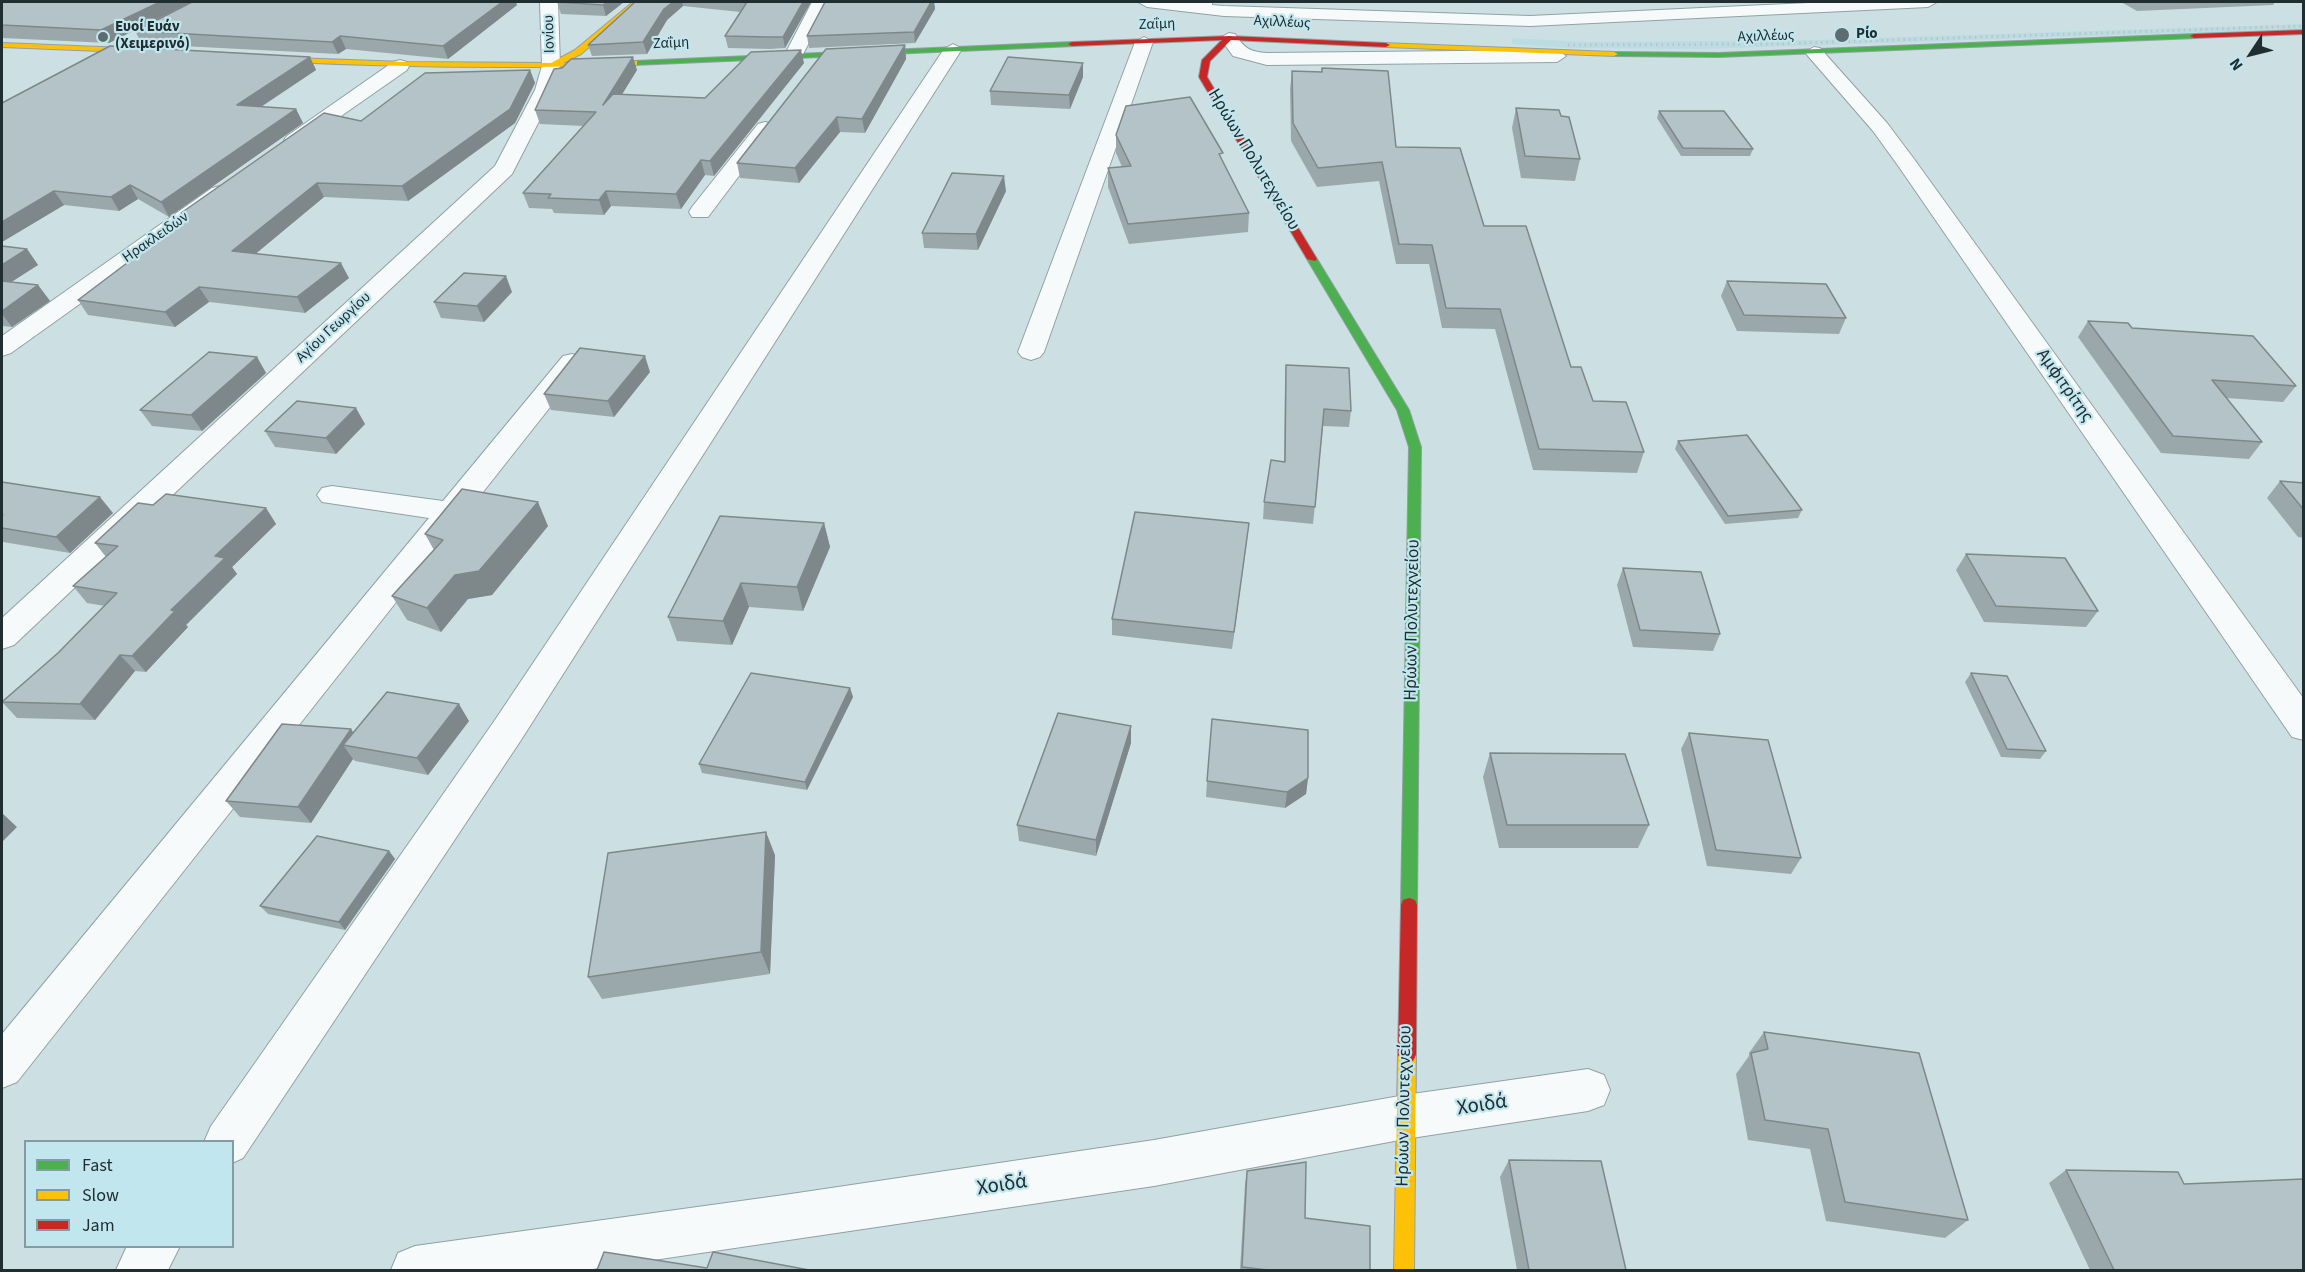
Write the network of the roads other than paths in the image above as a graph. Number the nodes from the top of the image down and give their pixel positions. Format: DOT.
graph roads {
  1 [pos="549,2"];
  2 [pos="637,2"];
  3 [pos="821,2"];
  4 [pos="1147,2"];
  5 [pos="1672,2"];
  6 [pos="1928,2"];
  7 [pos="1886,3"];
  8 [pos="1203,5"];
  9 [pos="1304,14"];
  10 [pos="1685,14"];
  11 [pos="2304,32"];
  12 [pos="137,37"];
  13 [pos="1229,38"];
  14 [pos="1278,39"];
  15 [pos="1144,42"];
  16 [pos="2,45"];
  17 [pos="115,49"];
  18 [pos="953,49"];
  19 [pos="162,52"];
  20 [pos="1814,52"];
  21 [pos="1564,53"];
  22 [pos="823,54"];
  23 [pos="793,56"];
  24 [pos="257,58"];
  25 [pos="400,66"];
  26 [pos="551,66"];
  27 [pos="78,70"];
  28 [pos="809,73"];
  29 [pos="780,110"];
  30 [pos="273,155"];
  31 [pos="235,183"];
  32 [pos="699,212"];
  33 [pos="2,348"];
  34 [pos="1031,352"];
  35 [pos="572,362"];
  36 [pos="332,495"];
  37 [pos="449,511"];
  38 [pos="2,638"];
  39 [pos="2304,727"];
  40 [pos="2,1067"];
  41 [pos="1588,1090"];
  42 [pos="1405,1117"];
  43 [pos="228,1140"];
  44 [pos="155,1248"];
  45 [pos="573,1259"];
  46 [pos="140,1270"];
  47 [pos="415,1270"];
  48 [pos="1404,1270"];
  1 -- 26 [label="street, Ιονίου"];
  2 -- 26 [label="street"];
  3 -- 23 [label="street"];
  4 -- 8 [label="street"];
  5 -- 10 [label="street"];
  6 -- 7 [label="street"];
  7 -- 10 [label="street"];
  8 -- 9 [label="street"];
  9 -- 10 [label="street"];
  9 -- 14 [label="street"];
  11 -- 20 [label="street, Αχιλλέως"];
  12 -- 17 [label="street"];
  13 -- 14 [label="street, Αχιλλέως"];
  13 -- 15 [label="street, Ζαΐμη"];
  13 -- 21 [label="street"];
  13 -- 42 [label="street, Ηρώων Πολυτεχνείου"];
  14 -- 21 [label="street, Αχιλλέως"];
  15 -- 18 [label="street, Ζαΐμη"];
  15 -- 34 [label="street"];
  16 -- 17 [label="street"];
  17 -- 19 [label="street"];
  17 -- 27 [label="street"];
  18 -- 22 [label="street, Ζαΐμη"];
  18 -- 43 [label="street"];
  20 -- 21 [label="street, Αχιλλέως"];
  20 -- 39 [label="street, Αμφιτρίτης"];
  22 -- 23 [label="street, Ζαΐμη"];
  22 -- 28 [label="street"];
  23 -- 26 [label="street, Ζαΐμη"];
  24 -- 25 [label="street, Ζαΐμη"];
  25 -- 26 [label="street, Ζαΐμη"];
  25 -- 30 [label="street"];
  26 -- 38 [label="street, Αγίου Γεωργίου"];
  29 -- 32 [label="street"];
  31 -- 33 [label="street, Ηρακλειδών"];
  35 -- 37 [label="street"];
  36 -- 37 [label="street"];
  37 -- 40 [label="street"];
  41 -- 42 [label="street, Χοιδά"];
  42 -- 45 [label="street, Χοιδά"];
  42 -- 48 [label="street, Ηρώων Πολυτεχνείου"];
  44 -- 46 [label="street"];
  45 -- 47 [label="street, Χοιδά"];
}
